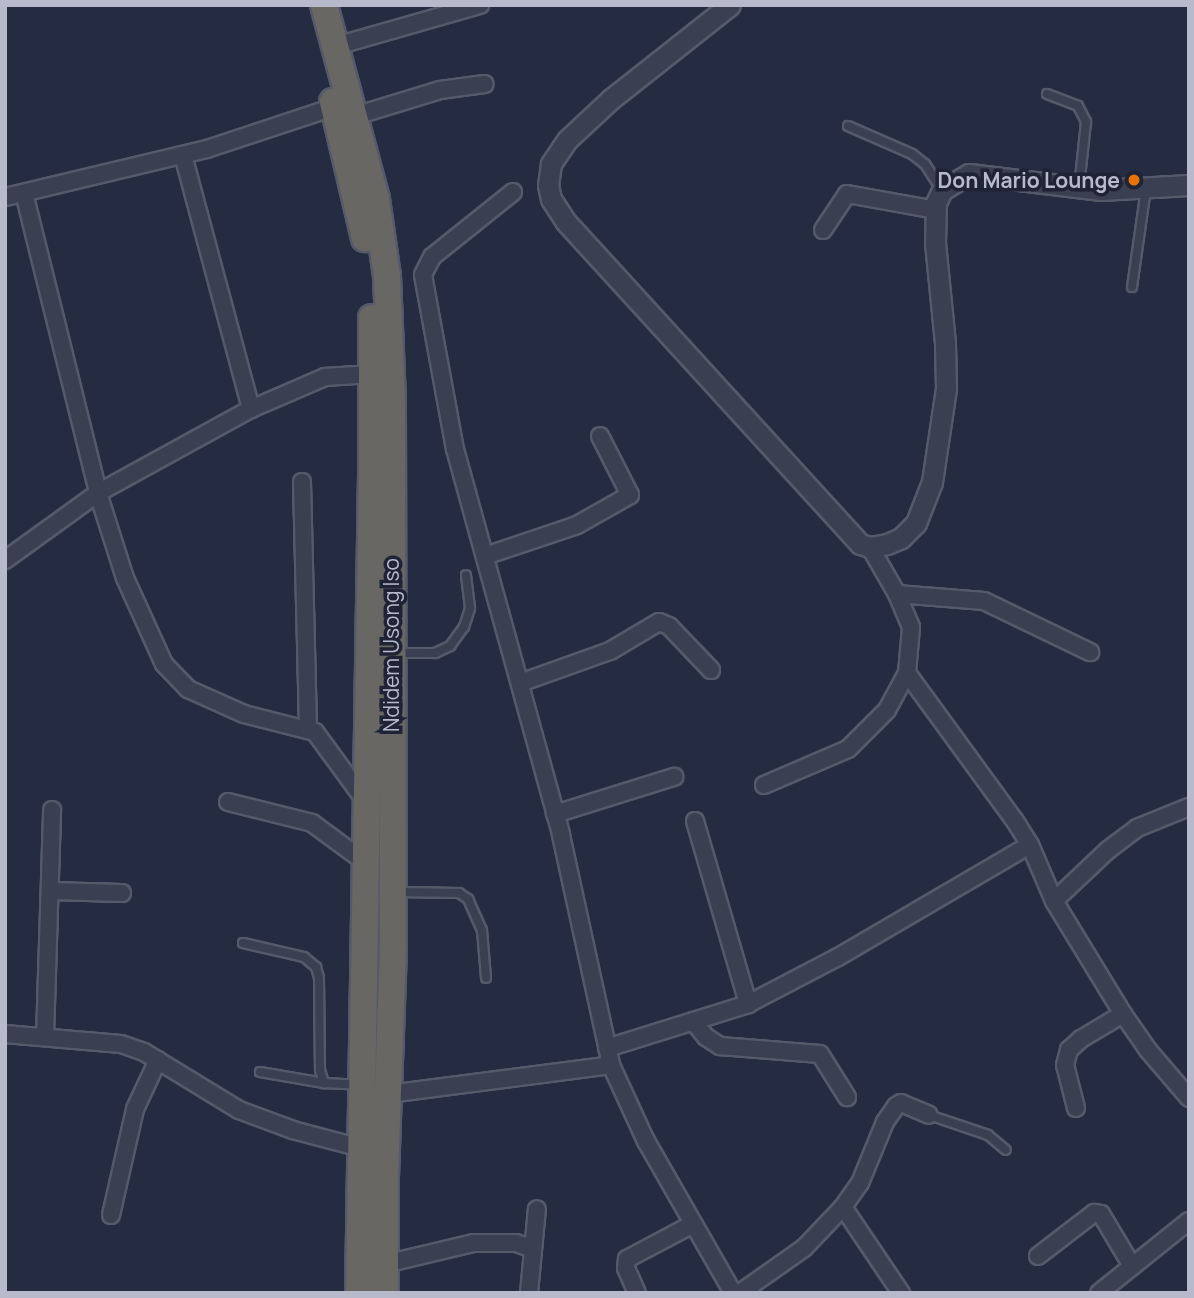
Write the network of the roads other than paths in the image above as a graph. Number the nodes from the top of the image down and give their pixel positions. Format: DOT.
graph roads {
  1 [pos="307,5"];
  2 [pos="324,5"];
  3 [pos="480,5"];
  4 [pos="730,5"];
  5 [pos="336,46"];
  6 [pos="485,84"];
  7 [pos="1047,94"];
  8 [pos="344,111"];
  9 [pos="848,126"];
  10 [pos="183,155"];
  11 [pos="1189,185"];
  12 [pos="1079,187"];
  13 [pos="1146,189"];
  14 [pos="942,190"];
  15 [pos="513,192"];
  16 [pos="24,193"];
  17 [pos="5,197"];
  18 [pos="936,210"];
  19 [pos="823,230"];
  20 [pos="1132,287"];
  21 [pos="372,374"];
  22 [pos="251,409"];
  23 [pos="600,436"];
  24 [pos="302,482"];
  25 [pos="98,493"];
  26 [pos="870,547"];
  27 [pos="485,556"];
  28 [pos="5,560"];
  29 [pos="466,575"];
  30 [pos="897,594"];
  31 [pos="1090,652"];
  32 [pos="391,654"];
  33 [pos="711,670"];
  34 [pos="907,673"];
  35 [pos="520,683"];
  36 [pos="308,730"];
  37 [pos="674,777"];
  38 [pos="764,785"];
  39 [pos="228,802"];
  40 [pos="366,802"];
  41 [pos="1189,807"];
  42 [pos="52,810"];
  43 [pos="555,814"];
  44 [pos="695,821"];
  45 [pos="1030,845"];
  46 [pos="365,862"];
  47 [pos="50,891"];
  48 [pos="391,892"];
  49 [pos="122,893"];
  50 [pos="1054,901"];
  51 [pos="243,943"];
  52 [pos="486,978"];
  53 [pos="748,1004"];
  54 [pos="1123,1014"];
  55 [pos="693,1021"];
  56 [pos="5,1034"];
  57 [pos="45,1037"];
  58 [pos="607,1048"];
  59 [pos="158,1060"];
  60 [pos="611,1065"];
  61 [pos="260,1072"];
  62 [pos="324,1083"];
  63 [pos="362,1090"];
  64 [pos="388,1095"];
  65 [pos="847,1097"];
  66 [pos="1189,1098"];
  67 [pos="1076,1108"];
  68 [pos="929,1115"];
  69 [pos="361,1148"];
  70 [pos="1006,1150"];
  71 [pos="843,1207"];
  72 [pos="537,1209"];
  73 [pos="111,1215"];
  74 [pos="1189,1221"];
  75 [pos="693,1224"];
  76 [pos="533,1249"];
  77 [pos="1038,1256"];
  78 [pos="385,1264"];
  79 [pos="1132,1266"];
  80 [pos="359,1293"];
  81 [pos="385,1293"];
  82 [pos="528,1293"];
  83 [pos="637,1293"];
  84 [pos="733,1293"];
  85 [pos="740,1293"];
  86 [pos="901,1293"];
  87 [pos="1099,1293"];
  1 -- 8 [label="highway, Ndidem Usong Iso"];
  2 -- 5 [label="highway, Ndidem Usong Iso"];
  3 -- 5 [label="street"];
  4 -- 26 [label="street"];
  5 -- 8 [label="highway, Ndidem Usong Iso"];
  6 -- 8 [label="street"];
  7 -- 12 [label="lane"];
  8 -- 10 [label="street"];
  8 -- 21 [label="highway, Ndidem Usong Iso"];
  8 -- 32 [label="highway, Ndidem Usong Iso"];
  9 -- 14 [label="lane"];
  10 -- 16 [label="street"];
  10 -- 22 [label="street"];
  11 -- 13 [label="street"];
  12 -- 13 [label="street"];
  12 -- 14 [label="street"];
  13 -- 20 [label="lane"];
  14 -- 18 [label="street"];
  15 -- 27 [label="street"];
  16 -- 17 [label="street"];
  16 -- 25 [label="street"];
  18 -- 19 [label="street"];
  18 -- 26 [label="street"];
  21 -- 22 [label="street"];
  21 -- 40 [label="highway, Ndidem Usong Iso"];
  22 -- 25 [label="street"];
  23 -- 27 [label="street"];
  24 -- 36 [label="street"];
  25 -- 28 [label="street"];
  25 -- 36 [label="street"];
  26 -- 30 [label="street"];
  27 -- 35 [label="street"];
  29 -- 32 [label="lane"];
  30 -- 31 [label="street"];
  30 -- 34 [label="street"];
  32 -- 48 [label="highway, Ndidem Usong Iso"];
  33 -- 35 [label="street"];
  34 -- 38 [label="street"];
  34 -- 45 [label="street"];
  35 -- 43 [label="street"];
  36 -- 40 [label="street"];
  37 -- 43 [label="street"];
  39 -- 46 [label="street"];
  40 -- 46 [label="highway, Ndidem Usong Iso"];
  41 -- 50 [label="street"];
  42 -- 47 [label="street"];
  43 -- 58 [label="street"];
  44 -- 53 [label="street"];
  45 -- 50 [label="street"];
  45 -- 53 [label="street"];
  46 -- 63 [label="highway, Ndidem Usong Iso"];
  47 -- 49 [label="street"];
  47 -- 57 [label="street"];
  48 -- 52 [label="lane"];
  48 -- 64 [label="highway, Ndidem Usong Iso"];
  50 -- 54 [label="street"];
  51 -- 62 [label="lane"];
  53 -- 55 [label="street"];
  54 -- 66 [label="street"];
  54 -- 67 [label="street"];
  55 -- 58 [label="street"];
  55 -- 65 [label="street"];
  56 -- 57 [label="street"];
  57 -- 59 [label="street"];
  58 -- 60 [label="street"];
  59 -- 69 [label="street"];
  59 -- 73 [label="street"];
  60 -- 64 [label="street"];
  60 -- 75 [label="street"];
  61 -- 62 [label="lane"];
  62 -- 63 [label="lane"];
  63 -- 64 [label="street"];
  63 -- 69 [label="highway, Ndidem Usong Iso"];
  64 -- 78 [label="highway, Ndidem Usong Iso"];
  68 -- 70 [label="lane"];
  68 -- 71 [label="street"];
  69 -- 80 [label="highway, Ndidem Usong Iso"];
  71 -- 85 [label="street"];
  71 -- 86 [label="street"];
  72 -- 76 [label="street"];
  74 -- 79 [label="street"];
  75 -- 83 [label="street"];
  75 -- 84 [label="street"];
  76 -- 78 [label="street"];
  76 -- 82 [label="street"];
  77 -- 79 [label="street"];
  78 -- 81 [label="highway, Ndidem Usong Iso"];
  79 -- 87 [label="street"];
}
